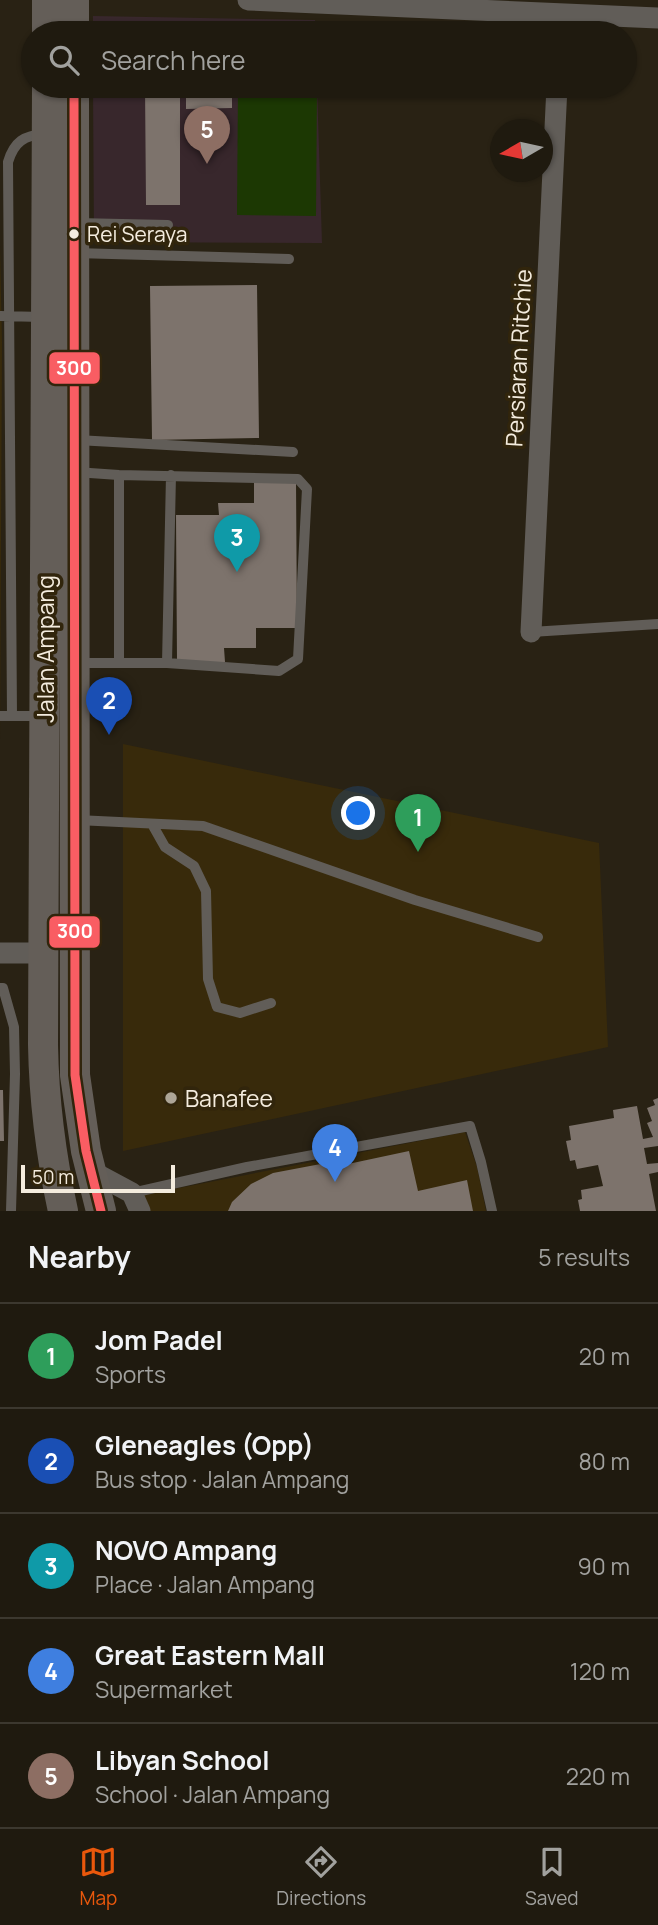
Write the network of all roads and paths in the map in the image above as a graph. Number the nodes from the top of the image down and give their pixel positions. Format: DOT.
graph roads {
  1 [pos="47,0"];
  2 [pos="74,0"];
  3 [pos="248,0"];
  4 [pos="658,18"];
  5 [pos="47,21"];
  6 [pos="74,21"];
  7 [pos="521,21"];
  8 [pos="609,21"];
  9 [pos="47,98"];
  10 [pos="74,98"];
  11 [pos="556,98"];
  12 [pos="47,134"];
  13 [pos="4,162"];
  14 [pos="74,223"];
  15 [pos="168,225"];
  16 [pos="74,253"];
  17 [pos="289,259"];
  18 [pos="5,316"];
  19 [pos="46,317"];
  20 [pos="74,440"];
  21 [pos="293,452"];
  22 [pos="74,471"];
  23 [pos="119,475"];
  24 [pos="171,475"];
  25 [pos="658,624"];
  26 [pos="531,632"];
  27 [pos="74,663"];
  28 [pos="119,663"];
  29 [pos="167,663"];
  30 [pos="0,716"];
  31 [pos="12,716"];
  32 [pos="44,716"];
  33 [pos="74,820"];
  34 [pos="152,824"];
  35 [pos="538,937"];
  36 [pos="0,953"];
  37 [pos="43,953"];
  38 [pos="0,988"];
  39 [pos="271,1003"];
  40 [pos="91,1171"];
  41 [pos="136,1202"];
  42 [pos="11,1211"];
  43 [pos="63,1211"];
  44 [pos="102,1211"];
  45 [pos="492,1211"];
  1 -- 5 [label="main road"];
  2 -- 6 [label="main road"];
  3 -- 7 [label="street"];
  4 -- 8 [label="street"];
  9 -- 12 [label="main road, Jalan Ampang"];
  10 -- 14 [label="main road, Jalan Ampang"];
  11 -- 26 [label="street, Persiaran Ritchie"];
  12 -- 13 [label="lane"];
  12 -- 19 [label="main road, Jalan Ampang"];
  13 -- 18 [label="lane"];
  14 -- 15 [label="lane"];
  14 -- 16 [label="main road, Jalan Ampang"];
  16 -- 17 [label="lane"];
  16 -- 20 [label="main road, Jalan Ampang"];
  18 -- 19 [label="lane"];
  18 -- 31 [label="lane"];
  19 -- 32 [label="main road, Jalan Ampang"];
  20 -- 21 [label="lane"];
  20 -- 22 [label="main road, Jalan Ampang"];
  22 -- 23 [label="lane"];
  22 -- 27 [label="main road, Jalan Ampang"];
  23 -- 24 [label="lane"];
  23 -- 28 [label="lane"];
  24 -- 29 [label="lane"];
  24 -- 29 [label="lane"];
  25 -- 26 [label="lane"];
  27 -- 28 [label="lane"];
  27 -- 33 [label="main road, Jalan Ampang"];
  28 -- 29 [label="lane"];
  30 -- 31 [label="lane"];
  31 -- 32 [label="lane"];
  32 -- 37 [label="main road, Jalan Ampang"];
  33 -- 34 [label="lane"];
  33 -- 40 [label="main road, Jalan Ampang"];
  34 -- 35 [label="lane"];
  34 -- 39 [label="lane"];
  36 -- 37 [label="street"];
  37 -- 43 [label="main road, Jalan Ampang"];
  38 -- 42 [label="lane"];
  40 -- 41 [label="street"];
  40 -- 44 [label="main road, Jalan Ampang"];
  41 -- 45 [label="lane"];
}
